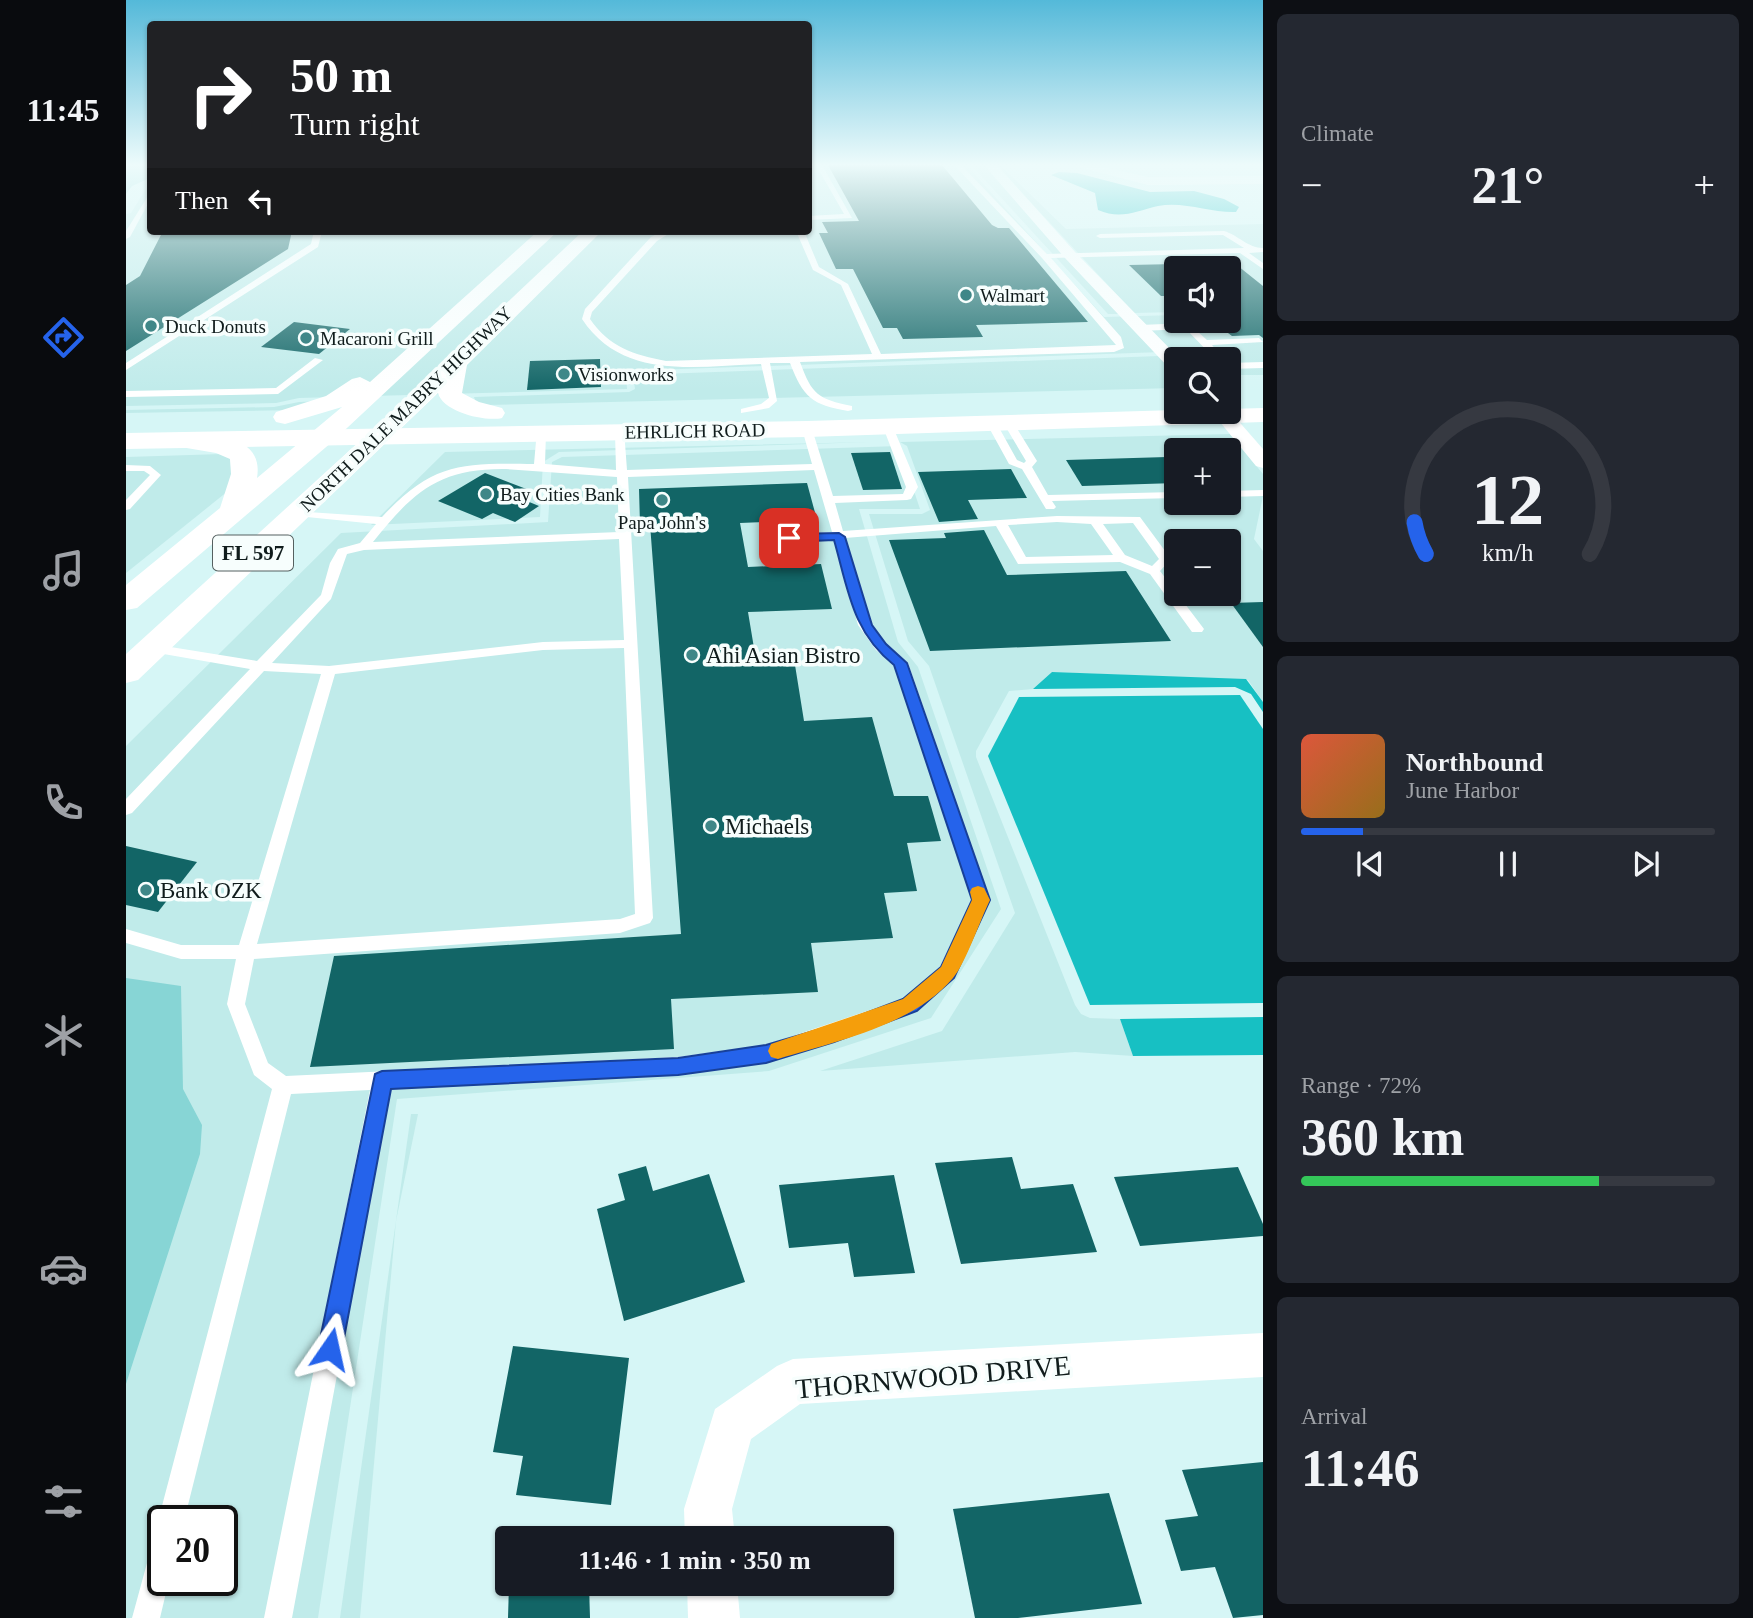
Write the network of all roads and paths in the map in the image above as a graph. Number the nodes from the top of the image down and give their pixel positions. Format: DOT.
graph roads {
  1 [pos="316,241"];
  2 [pos="539,241"];
  3 [pos="583,241"];
  4 [pos="652,241"];
  5 [pos="804,241"];
  6 [pos="1030,241"];
  7 [pos="1057,241"];
  8 [pos="1238,241"];
  9 [pos="1241,250"];
  10 [pos="1252,250"];
  11 [pos="1263,250"];
  12 [pos="1070,255"];
  13 [pos="1045,256"];
  14 [pos="1263,267"];
  15 [pos="443,328"];
  16 [pos="1140,328"];
  17 [pos="1259,341"];
  18 [pos="1205,343"];
  19 [pos="1209,347"];
  20 [pos="1164,353"];
  21 [pos="878,358"];
  22 [pos="318,360"];
  23 [pos="794,360"];
  24 [pos="765,361"];
  25 [pos="456,363"];
  26 [pos="1263,365"];
  27 [pos="1241,366"];
  28 [pos="126,367"];
  29 [pos="126,394"];
  30 [pos="1263,398"];
  31 [pos="1164,400"];
  32 [pos="1241,404"];
  33 [pos="848,408"];
  34 [pos="745,411"];
  35 [pos="1241,412"];
  36 [pos="493,413"];
  37 [pos="1164,413"];
  38 [pos="1263,415"];
  39 [pos="347,416"];
  40 [pos="285,417"];
  41 [pos="126,420"];
  42 [pos="1001,424"];
  43 [pos="1236,424"];
  44 [pos="392,425"];
  45 [pos="888,427"];
  46 [pos="807,429"];
  47 [pos="541,432"];
  48 [pos="620,432"];
  49 [pos="323,437"];
  50 [pos="178,440"];
  51 [pos="126,441"];
  52 [pos="1263,462"];
  53 [pos="539,467"];
  54 [pos="817,467"];
  55 [pos="1026,467"];
  56 [pos="126,468"];
  57 [pos="620,474"];
  58 [pos="1263,493"];
  59 [pos="1241,494"];
  60 [pos="1164,495"];
  61 [pos="1044,498"];
  62 [pos="827,500"];
  63 [pos="126,507"];
  64 [pos="297,513"];
  65 [pos="232,514"];
  66 [pos="1057,519"];
  67 [pos="384,521"];
  68 [pos="1095,521"];
  69 [pos="1000,522"];
  70 [pos="623,535"];
  71 [pos="839,537"];
  72 [pos="765,539"];
  73 [pos="365,546"];
  74 [pos="1121,558"];
  75 [pos="1154,571"];
  76 [pos="126,601"];
  77 [pos="1197,629"];
  78 [pos="630,644"];
  79 [pos="152,648"];
  80 [pos="260,668"];
  81 [pos="329,670"];
  82 [pos="126,672"];
  83 [pos="126,809"];
  84 [pos="126,936"];
  85 [pos="246,952"];
  86 [pos="382,1080"];
  87 [pos="283,1085"];
  88 [pos="1263,1355"];
  89 [pos="175,1505"];
  90 [pos="709,1526"];
  91 [pos="152,1596"];
  92 [pos="713,1596"];
  93 [pos="146,1618"];
  94 [pos="278,1618"];
  95 [pos="714,1618"];
  1 -- 28 [label="lane"];
  2 -- 15 [label="main road, NORTH DALE MABRY HIGHWAY / FL 597"];
  3 -- 25 [label="main road, NORTH DALE MABRY HIGHWAY / FL 597"];
  4 -- 24 [label="lane"];
  5 -- 21 [label="lane"];
  6 -- 13 [label="lane"];
  7 -- 12 [label="street"];
  8 -- 10 [label="lane"];
  9 -- 10 [label="lane"];
  9 -- 12 [label="lane"];
  9 -- 14 [label="lane"];
  10 -- 11 [label="lane"];
  12 -- 13 [label="lane"];
  12 -- 16 [label="street"];
  13 -- 21 [label="lane"];
  15 -- 39 [label="main road, NORTH DALE MABRY HIGHWAY / FL 597"];
  15 -- 40 [label="main road"];
  16 -- 18 [label="lane"];
  16 -- 20 [label="street"];
  17 -- 18 [label="lane"];
  18 -- 19 [label="lane"];
  21 -- 23 [label="lane"];
  22 -- 29 [label="lane"];
  23 -- 24 [label="lane"];
  23 -- 33 [label="lane"];
  24 -- 34 [label="lane"];
  25 -- 36 [label="main road"];
  25 -- 44 [label="main road, NORTH DALE MABRY HIGHWAY / FL 597"];
  26 -- 27 [label="lane"];
  30 -- 32 [label="main road, EHRLICH ROAD"];
  31 -- 33 [label="main road, EHRLICH ROAD"];
  33 -- 34 [label="main road, EHRLICH ROAD"];
  34 -- 36 [label="main road, EHRLICH ROAD"];
  35 -- 38 [label="main road, EHRLICH ROAD"];
  36 -- 44 [label="main road, EHRLICH ROAD"];
  37 -- 42 [label="main road, EHRLICH ROAD"];
  39 -- 40 [label="main road, EHRLICH ROAD"];
  39 -- 44 [label="main road, EHRLICH ROAD"];
  39 -- 49 [label="main road, NORTH DALE MABRY HIGHWAY / FL 597"];
  40 -- 41 [label="main road, EHRLICH ROAD"];
  42 -- 45 [label="main road, EHRLICH ROAD"];
  42 -- 55 [label="lane"];
  42 -- 55 [label="lane"];
  43 -- 52 [label="street"];
  44 -- 47 [label="main road, EHRLICH ROAD"];
  44 -- 49 [label="main road, EHRLICH ROAD"];
  44 -- 64 [label="main road, NORTH DALE MABRY HIGHWAY / FL 597"];
  45 -- 46 [label="main road, EHRLICH ROAD"];
  45 -- 62 [label="lane"];
  46 -- 48 [label="main road, EHRLICH ROAD"];
  46 -- 54 [label="lane"];
  47 -- 48 [label="main road, EHRLICH ROAD"];
  47 -- 53 [label="lane"];
  48 -- 57 [label="lane"];
  49 -- 50 [label="main road, EHRLICH ROAD"];
  49 -- 65 [label="main road, NORTH DALE MABRY HIGHWAY / FL 597"];
  50 -- 51 [label="main road, EHRLICH ROAD"];
  50 -- 65 [label="main road"];
  53 -- 57 [label="lane"];
  53 -- 67 [label="lane"];
  54 -- 57 [label="lane"];
  54 -- 62 [label="lane"];
  55 -- 61 [label="lane"];
  56 -- 63 [label="lane"];
  57 -- 70 [label="lane"];
  58 -- 59 [label="lane"];
  60 -- 61 [label="lane"];
  61 -- 66 [label="lane"];
  62 -- 71 [label="lane"];
  64 -- 67 [label="lane"];
  64 -- 79 [label="main road, NORTH DALE MABRY HIGHWAY / FL 597"];
  65 -- 76 [label="main road, NORTH DALE MABRY HIGHWAY / FL 597"];
  66 -- 68 [label="lane"];
  66 -- 69 [label="lane"];
  67 -- 73 [label="lane"];
  68 -- 74 [label="lane"];
  68 -- 75 [label="lane"];
  69 -- 71 [label="lane"];
  69 -- 74 [label="lane"];
  70 -- 73 [label="lane"];
  70 -- 78 [label="lane"];
  71 -- 72 [label="lane"];
  71 -- 86 [label="lane"];
  73 -- 80 [label="lane"];
  74 -- 75 [label="lane"];
  75 -- 77 [label="lane"];
  78 -- 81 [label="lane"];
  78 -- 85 [label="lane"];
  79 -- 80 [label="lane"];
  79 -- 82 [label="main road, NORTH DALE MABRY HIGHWAY / FL 597"];
  80 -- 81 [label="lane"];
  80 -- 83 [label="lane"];
  81 -- 85 [label="lane"];
  84 -- 85 [label="lane"];
  85 -- 87 [label="lane"];
  86 -- 87 [label="lane"];
  86 -- 94 [label="lane"];
  87 -- 89 [label="lane"];
  88 -- 90 [label="street, THORNWOOD DRIVE"];
  91 -- 93 [label="lane"];
  92 -- 95 [label="street"];
}
